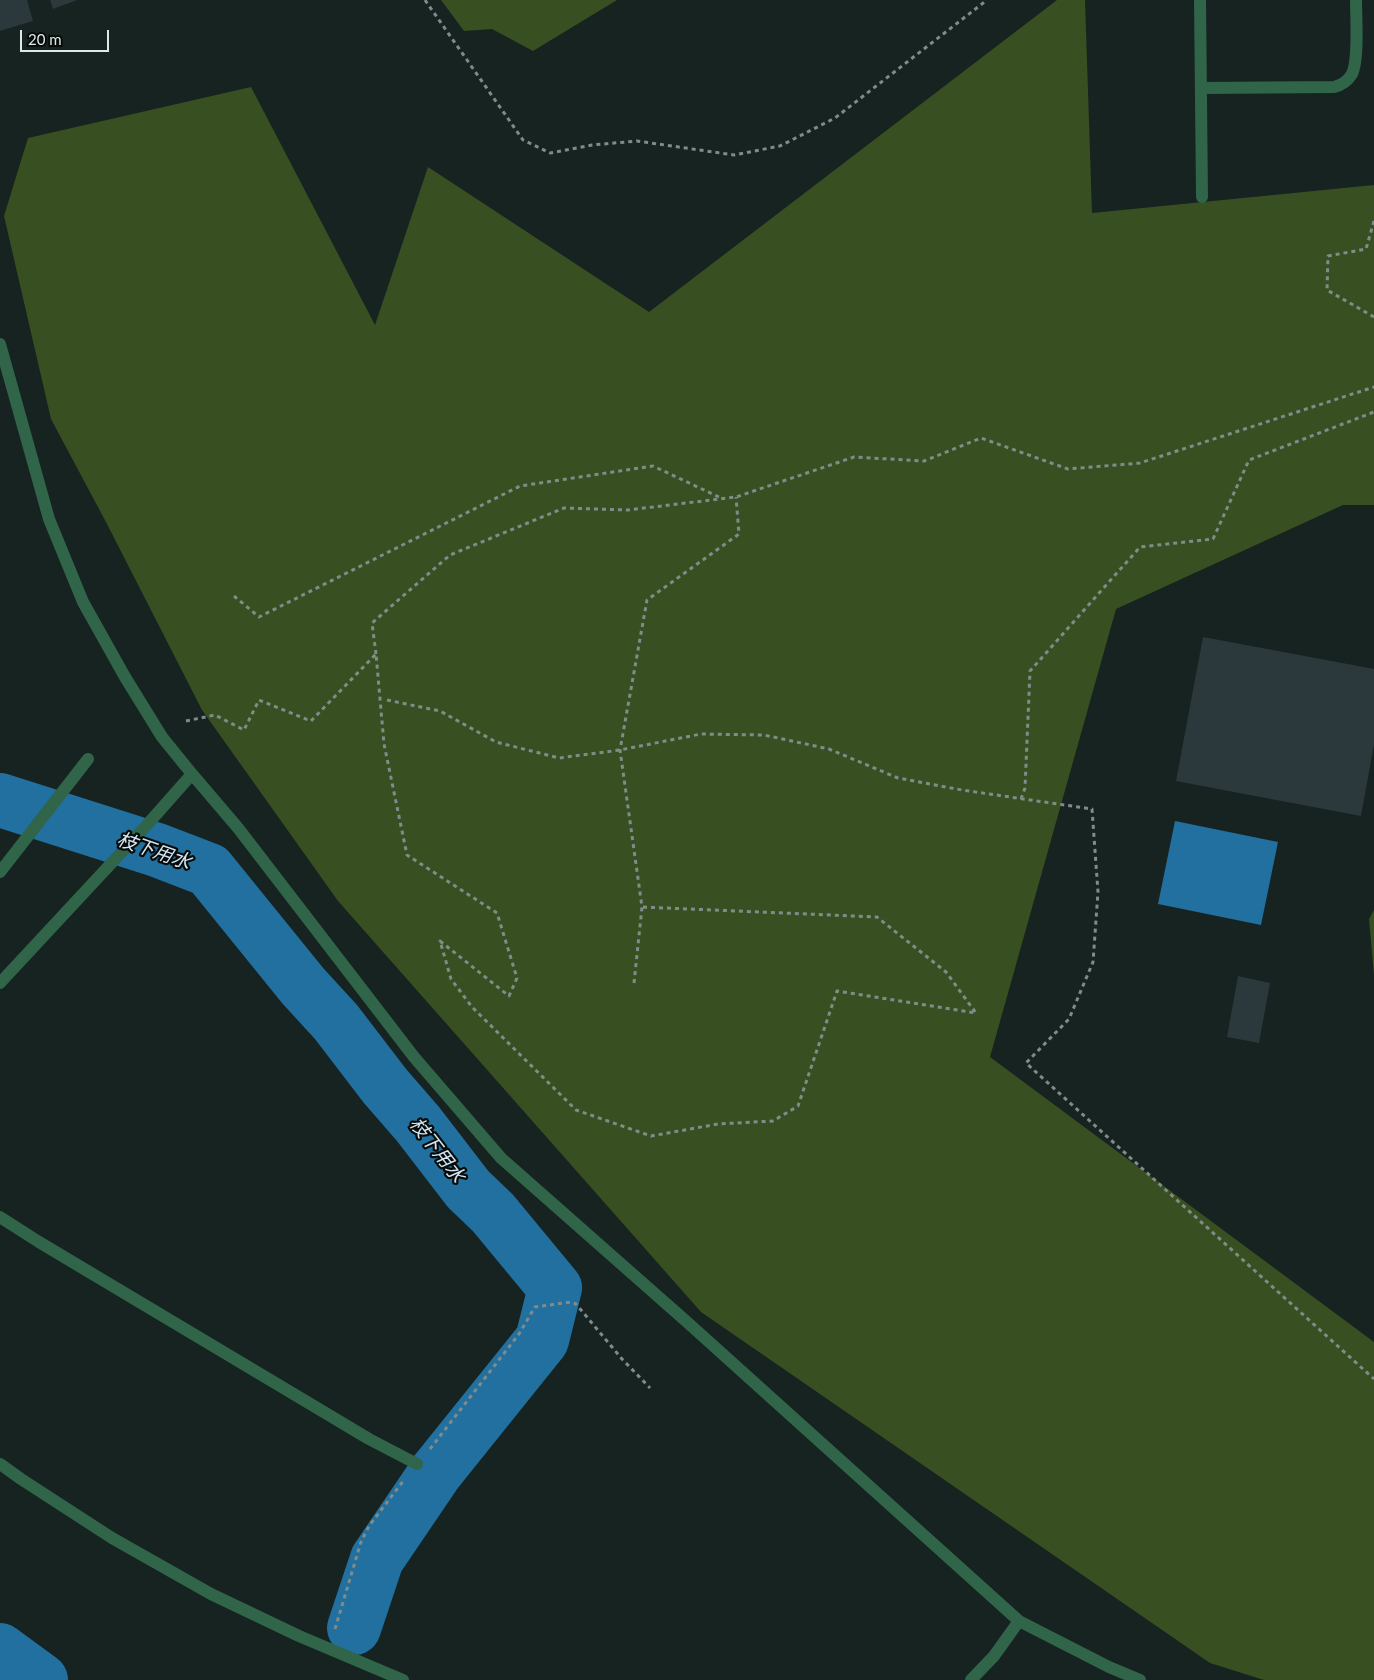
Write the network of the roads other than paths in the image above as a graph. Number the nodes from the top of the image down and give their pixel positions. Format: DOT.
graph roads {
  1 [pos="1200,0"];
  2 [pos="1356,0"];
  3 [pos="1201,88"];
  4 [pos="1202,196"];
  5 [pos="0,344"];
  6 [pos="88,759"];
  7 [pos="192,774"];
  8 [pos="0,872"];
  9 [pos="0,983"];
  10 [pos="0,1217"];
  11 [pos="0,1464"];
  12 [pos="417,1464"];
  13 [pos="1019,1621"];
  14 [pos="402,1680"];
  15 [pos="971,1680"];
  16 [pos="1140,1680"];
  1 -- 3 [label="street"];
  2 -- 3 [label="street"];
  3 -- 4 [label="street"];
  5 -- 7 [label="street"];
  6 -- 8 [label="street"];
  7 -- 9 [label="street"];
  7 -- 13 [label="street"];
  10 -- 12 [label="street"];
  11 -- 14 [label="street"];
  13 -- 15 [label="street"];
  13 -- 16 [label="street"];
}
